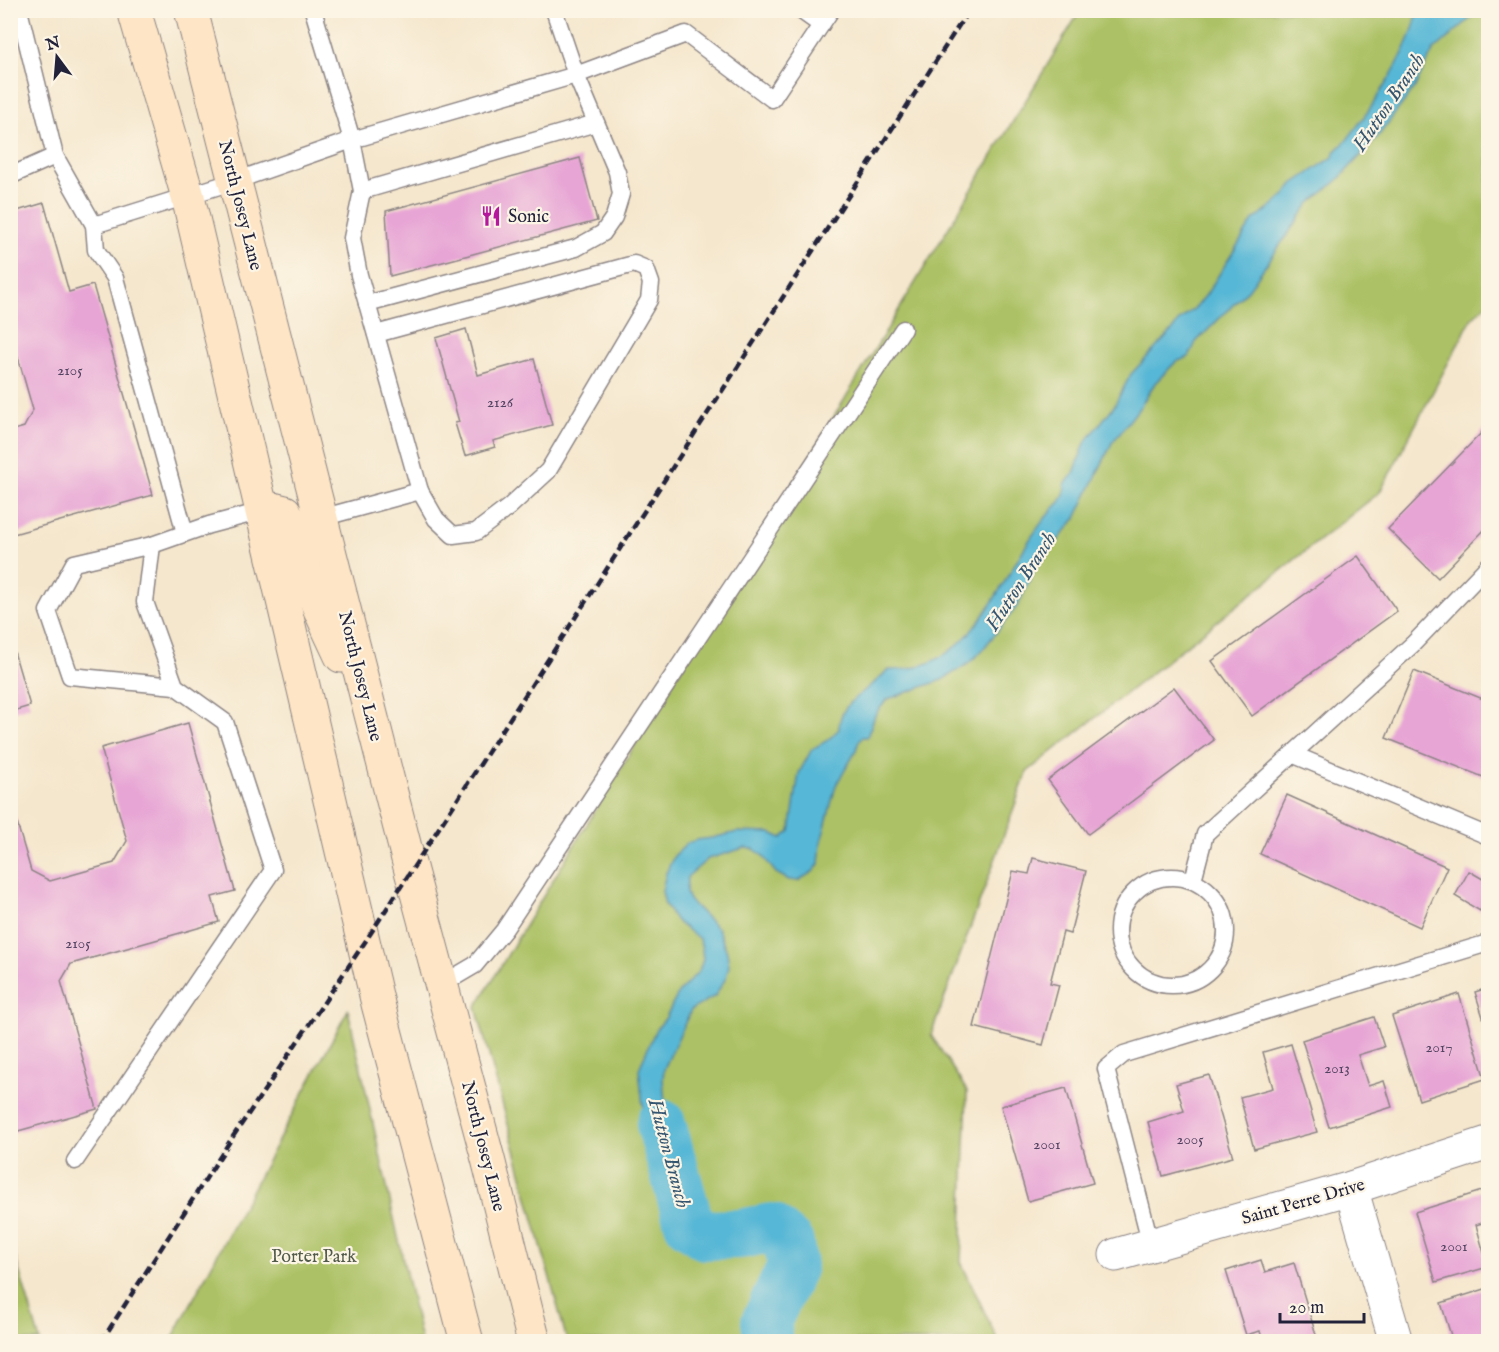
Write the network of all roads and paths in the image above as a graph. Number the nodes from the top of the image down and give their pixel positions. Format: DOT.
graph roads {
  1 [pos="19,10"];
  2 [pos="134,10"];
  3 [pos="191,10"];
  4 [pos="314,10"];
  5 [pos="554,10"];
  6 [pos="800,10"];
  7 [pos="831,10"];
  8 [pos="821,25"];
  9 [pos="576,75"];
  10 [pos="596,123"];
  11 [pos="352,140"];
  12 [pos="55,156"];
  13 [pos="10,176"];
  14 [pos="236,181"];
  15 [pos="362,191"];
  16 [pos="188,197"];
  17 [pos="94,225"];
  18 [pos="367,304"];
  19 [pos="903,329"];
  20 [pos="376,334"];
  21 [pos="420,491"];
  22 [pos="262,511"];
  23 [pos="321,518"];
  24 [pos="185,533"];
  25 [pos="152,545"];
  26 [pos="1488,566"];
  27 [pos="175,686"];
  28 [pos="372,717"];
  29 [pos="1292,754"];
  30 [pos="1488,836"];
  31 [pos="1193,880"];
  32 [pos="1488,943"];
  33 [pos="441,985"];
  34 [pos="1488,1143"];
  35 [pos="75,1161"];
  36 [pos="1350,1188"];
  37 [pos="1151,1245"];
  38 [pos="1116,1255"];
  39 [pos="467,1341"];
  40 [pos="534,1341"];
  41 [pos="1396,1341"];
  1 -- 12 [label="lane"];
  2 -- 16 [label="main road"];
  3 -- 14 [label="main road, North Josey Lane"];
  4 -- 11 [label="lane"];
  5 -- 9 [label="lane"];
  6 -- 8 [label="lane"];
  7 -- 8 [label="lane"];
  8 -- 9 [label="lane"];
  9 -- 10 [label="lane"];
  9 -- 11 [label="lane"];
  10 -- 15 [label="lane"];
  10 -- 18 [label="lane"];
  11 -- 14 [label="lane"];
  11 -- 15 [label="lane"];
  12 -- 13 [label="lane"];
  12 -- 17 [label="lane"];
  14 -- 16 [label="lane"];
  14 -- 23 [label="main road, North Josey Lane"];
  15 -- 18 [label="lane"];
  16 -- 17 [label="lane"];
  16 -- 22 [label="main road"];
  17 -- 24 [label="lane"];
  18 -- 20 [label="lane"];
  19 -- 33 [label="lane"];
  20 -- 21 [label="lane"];
  20 -- 21 [label="lane"];
  21 -- 23 [label="lane"];
  22 -- 24 [label="lane"];
  22 -- 28 [label="main road"];
  22 -- 39 [label="main road"];
  23 -- 28 [label="main road, North Josey Lane"];
  24 -- 25 [label="lane"];
  25 -- 27 [label="lane"];
  25 -- 27 [label="lane"];
  26 -- 29 [label="lane"];
  27 -- 35 [label="lane"];
  28 -- 33 [label="main road, North Josey Lane"];
  29 -- 30 [label="lane"];
  29 -- 31 [label="lane"];
  31 -- 31 [label="lane"];
  32 -- 37 [label="lane"];
  33 -- 40 [label="main road, North Josey Lane"];
  34 -- 36 [label="street, Saint Perre Drive"];
  36 -- 37 [label="street, Saint Perre Drive"];
  36 -- 41 [label="street"];
  37 -- 38 [label="street, Saint Perre Drive"];
}
